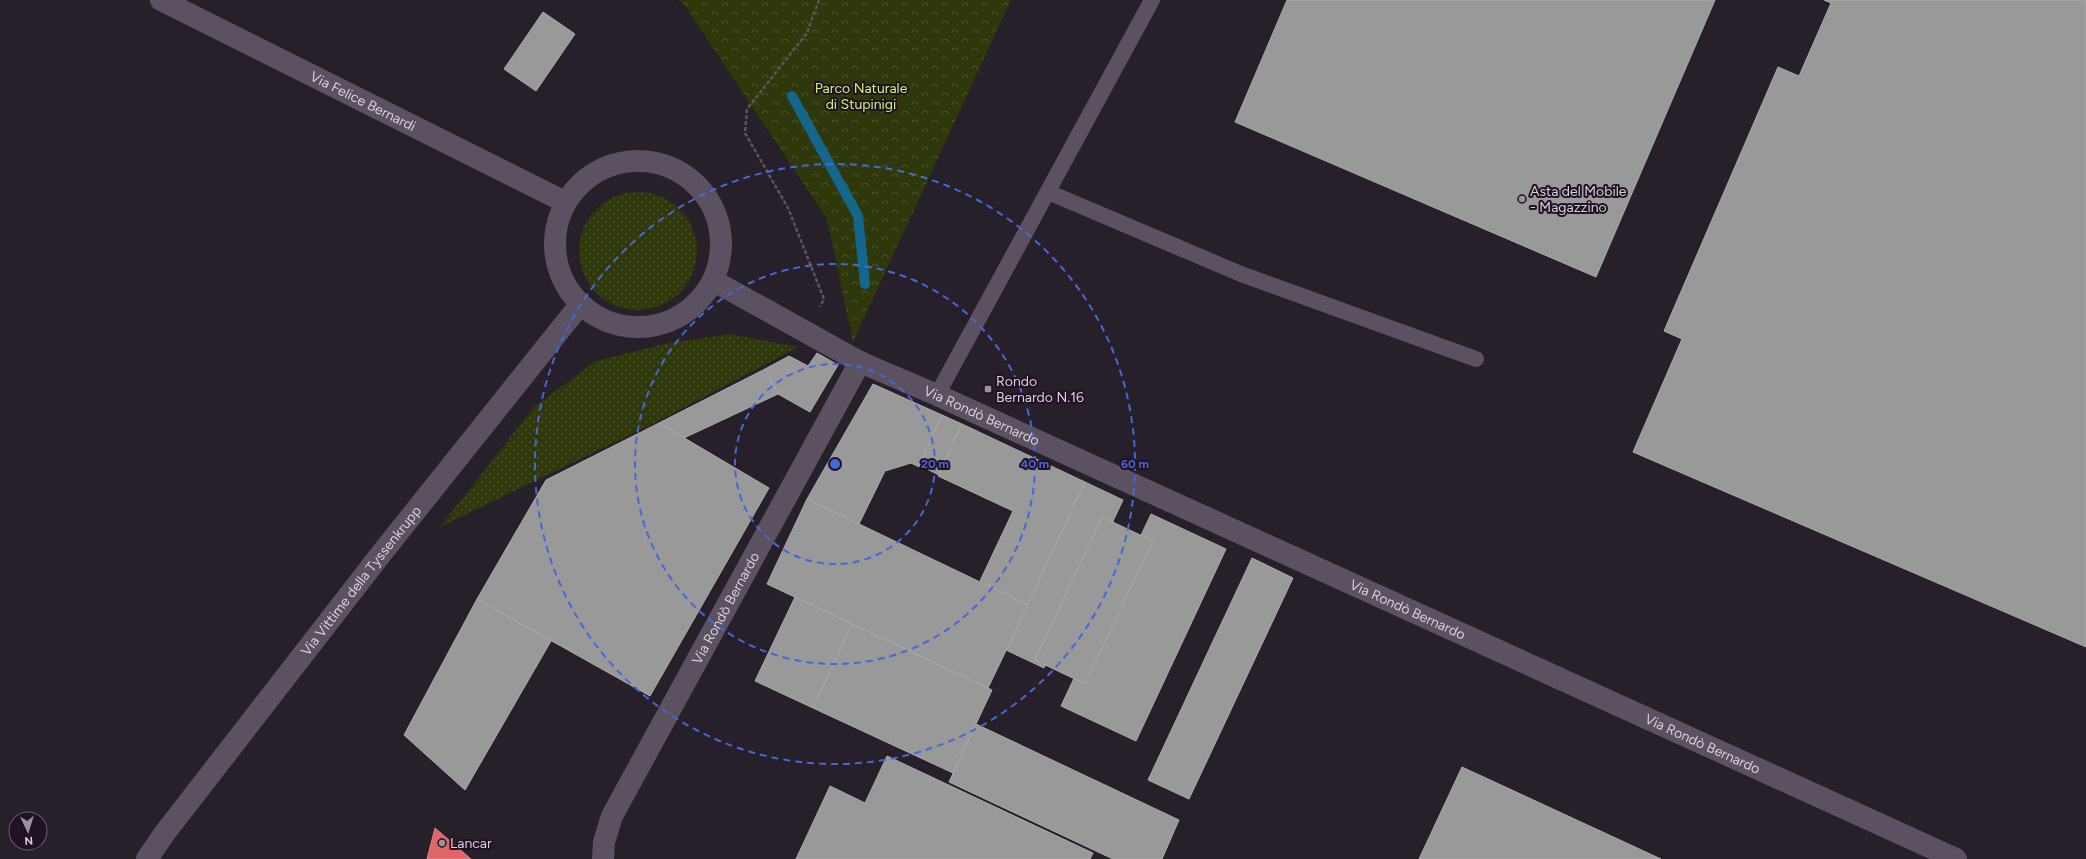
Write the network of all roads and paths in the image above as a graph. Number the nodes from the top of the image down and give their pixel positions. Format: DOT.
graph roads {
  1 [pos="161,0"];
  2 [pos="819,0"];
  3 [pos="1152,0"];
  4 [pos="1048,192"];
  5 [pos="566,202"];
  6 [pos="714,281"];
  7 [pos="580,306"];
  8 [pos="806,332"];
  9 [pos="1476,359"];
  10 [pos="860,362"];
  11 [pos="936,394"];
  12 [pos="147,859"];
  13 [pos="603,859"];
  14 [pos="1956,859"];
  1 -- 5 [label="street, Via Felice Bernardi"];
  2 -- 8 [label="path"];
  3 -- 4 [label="lane"];
  4 -- 9 [label="lane"];
  4 -- 11 [label="lane"];
  5 -- 6 [label="street"];
  5 -- 7 [label="street"];
  6 -- 7 [label="street"];
  6 -- 8 [label="street, Via Rondò Bernardo"];
  7 -- 12 [label="street, Via Vittime della Tyssenkrupp"];
  8 -- 10 [label="street, Via Rondò Bernardo"];
  10 -- 11 [label="street, Via Rondò Bernardo"];
  10 -- 13 [label="street, Via Rondò Bernardo"];
  11 -- 14 [label="street, Via Rondò Bernardo"];
}
